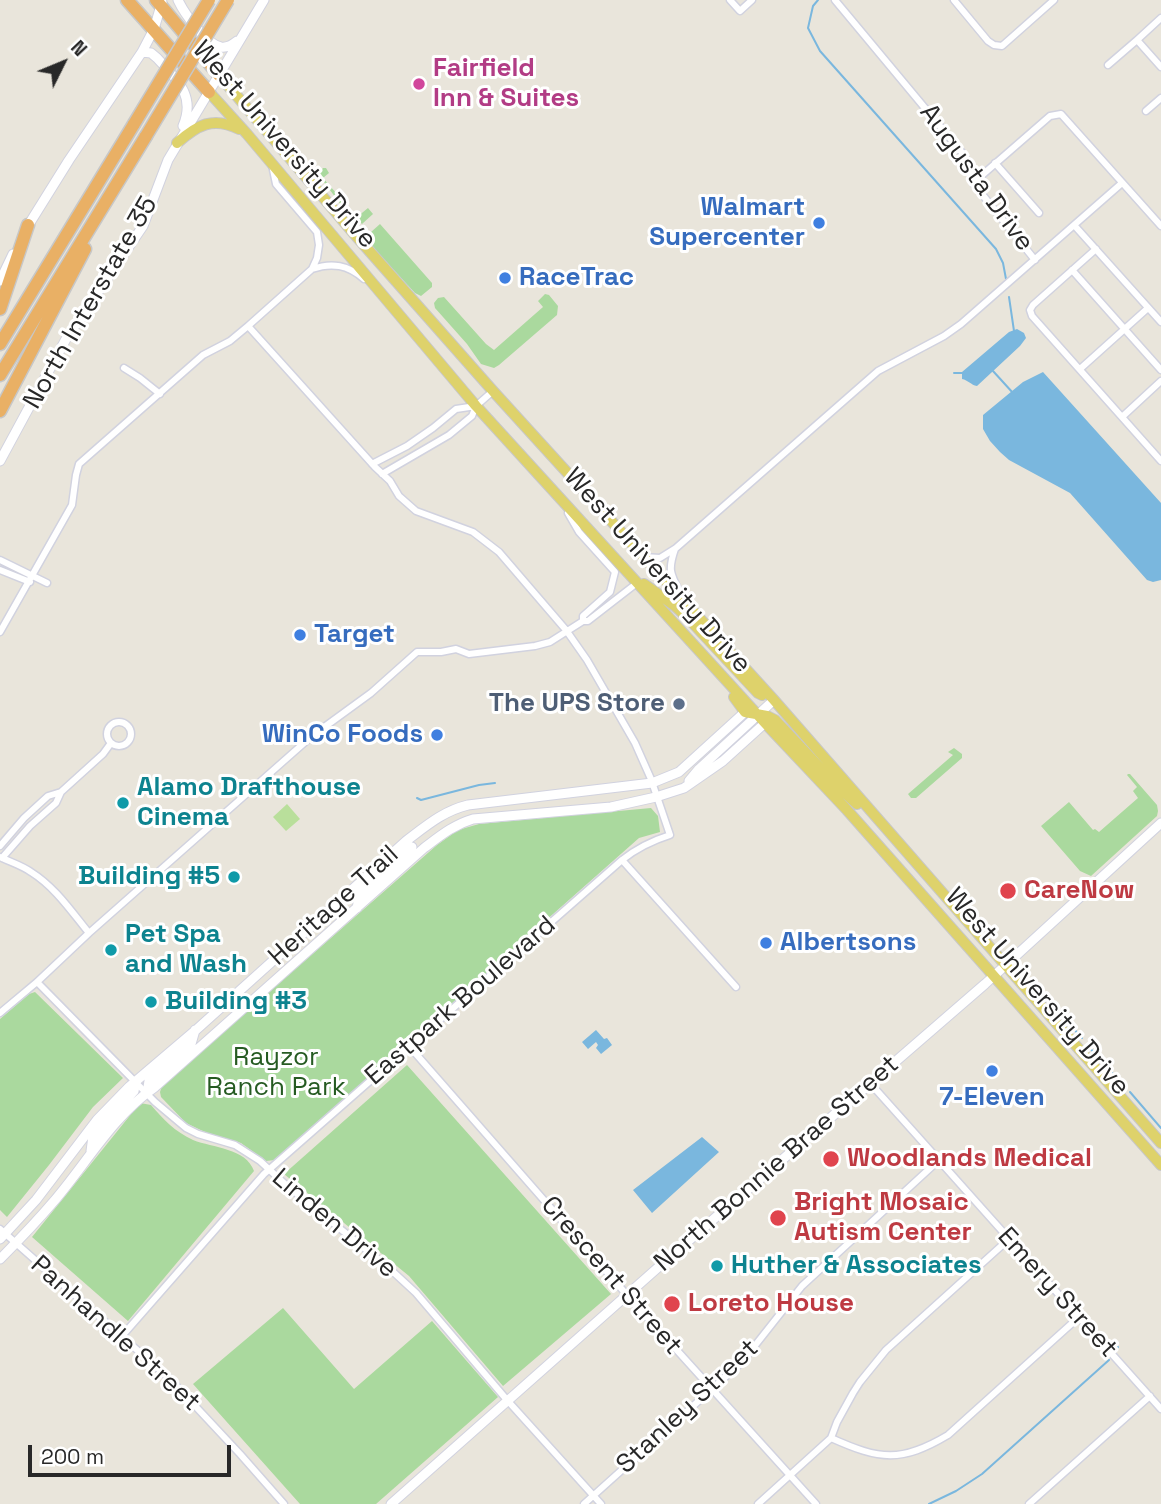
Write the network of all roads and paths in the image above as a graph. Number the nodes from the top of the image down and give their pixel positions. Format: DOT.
graph roads {
  1 [pos="127,0"];
  2 [pos="178,0"];
  3 [pos="209,0"];
  4 [pos="229,0"];
  5 [pos="264,0"];
  6 [pos="730,0"];
  7 [pos="752,0"];
  8 [pos="835,0"];
  9 [pos="954,0"];
  10 [pos="1054,0"];
  11 [pos="159,2"];
  12 [pos="1161,18"];
  13 [pos="153,29"];
  14 [pos="240,39"];
  15 [pos="1137,40"];
  16 [pos="142,52"];
  17 [pos="1108,65"];
  18 [pos="1161,67"];
  19 [pos="219,75"];
  20 [pos="209,92"];
  21 [pos="1161,98"];
  22 [pos="1146,111"];
  23 [pos="247,134"];
  24 [pos="177,143"];
  25 [pos="167,160"];
  26 [pos="272,163"];
  27 [pos="995,163"];
  28 [pos="973,183"];
  29 [pos="1122,183"];
  30 [pos="106,201"];
  31 [pos="1039,213"];
  32 [pos="28,225"];
  33 [pos="1074,225"];
  34 [pos="1161,226"];
  35 [pos="357,237"];
  36 [pos="344,249"];
  37 [pos="1096,249"];
  38 [pos="1035,260"];
  39 [pos="312,269"];
  40 [pos="1072,270"];
  41 [pos="0,281"];
  42 [pos="384,297"];
  43 [pos="1148,308"];
  44 [pos="0,309"];
  45 [pos="1161,322"];
  46 [pos="248,326"];
  47 [pos="1124,329"];
  48 [pos="0,344"];
  49 [pos="124,368"];
  50 [pos="1080,369"];
  51 [pos="1161,370"];
  52 [pos="0,375"];
  53 [pos="1161,381"];
  54 [pos="494,391"];
  55 [pos="160,394"];
  56 [pos="476,407"];
  57 [pos="0,411"];
  58 [pos="1122,417"];
  59 [pos="0,461"];
  60 [pos="1161,461"];
  61 [pos="372,464"];
  62 [pos="382,474"];
  63 [pos="561,499"];
  64 [pos="676,548"];
  65 [pos="644,558"];
  66 [pos="0,560"];
  67 [pos="0,569"];
  68 [pos="626,571"];
  69 [pos="36,577"];
  70 [pos="29,583"];
  71 [pos="47,583"];
  72 [pos="637,583"];
  73 [pos="682,599"];
  74 [pos="583,621"];
  75 [pos="673,622"];
  76 [pos="0,632"];
  77 [pos="567,632"];
  78 [pos="774,700"];
  79 [pos="745,712"];
  80 [pos="762,719"];
  81 [pos="111,743"];
  82 [pos="652,783"];
  83 [pos="61,792"];
  84 [pos="656,797"];
  85 [pos="871,813"];
  86 [pos="1161,823"];
  87 [pos="0,846"];
  88 [pos="412,848"];
  89 [pos="1,857"];
  90 [pos="622,860"];
  91 [pos="357,908"];
  92 [pos="89,933"];
  93 [pos="268,964"];
  94 [pos="1004,965"];
  95 [pos="993,976"];
  96 [pos="280,977"];
  97 [pos="37,982"];
  98 [pos="736,987"];
  99 [pos="0,1013"];
  100 [pos="196,1030"];
  101 [pos="409,1046"];
  102 [pos="135,1081"];
  103 [pos="870,1083"];
  104 [pos="147,1093"];
  105 [pos="1161,1143"];
  106 [pos="91,1154"];
  107 [pos="939,1160"];
  108 [pos="1160,1163"];
  109 [pos="270,1170"];
  110 [pos="2,1234"];
  111 [pos="1009,1239"];
  112 [pos="15,1244"];
  113 [pos="0,1259"];
  114 [pos="627,1295"];
  115 [pos="1079,1317"];
  116 [pos="122,1336"];
  117 [pos="712,1389"];
  118 [pos="1150,1396"];
  119 [pos="507,1400"];
  120 [pos="1161,1409"];
  121 [pos="831,1438"];
  122 [pos="790,1475"];
  123 [pos="593,1496"];
  124 [pos="1030,1503"];
  125 [pos="284,1504"];
  126 [pos="391,1504"];
  127 [pos="584,1504"];
  128 [pos="601,1504"];
  129 [pos="758,1504"];
  130 [pos="816,1504"];
  1 -- 13 [label="highway, West University Drive"];
  2 -- 14 [label="street"];
  3 -- 48 [label="highway, bridge"];
  4 -- 30 [label="highway, bridge"];
  5 -- 14 [label="street, North Interstate 35"];
  6 -- 7 [label="street"];
  8 -- 28 [label="street, Augusta Drive"];
  9 -- 10 [label="street"];
  11 -- 13 [label="street"];
  11 -- 19 [label="highway, West University Drive"];
  12 -- 15 [label="street"];
  13 -- 16 [label="street"];
  13 -- 20 [label="highway, West University Drive"];
  14 -- 19 [label="street, North Interstate 35"];
  15 -- 17 [label="street"];
  15 -- 18 [label="street"];
  16 -- 25 [label="street"];
  16 -- 32 [label="street"];
  19 -- 20 [label="street, North Interstate 35"];
  19 -- 35 [label="main road, West University Drive"];
  20 -- 23 [label="main road, West University Drive"];
  20 -- 24 [label="street, North Interstate 35"];
  21 -- 22 [label="street"];
  23 -- 24 [label="main road"];
  23 -- 26 [label="main road, West University Drive"];
  24 -- 25 [label="street, North Interstate 35"];
  25 -- 59 [label="street, North Interstate 35"];
  26 -- 36 [label="main road, West University Drive"];
  26 -- 39 [label="street"];
  27 -- 28 [label="street"];
  27 -- 29 [label="street"];
  27 -- 31 [label="street"];
  28 -- 38 [label="street, Augusta Drive"];
  29 -- 33 [label="street"];
  29 -- 34 [label="street"];
  30 -- 52 [label="highway"];
  30 -- 57 [label="highway"];
  32 -- 41 [label="street"];
  32 -- 44 [label="highway"];
  33 -- 37 [label="street"];
  33 -- 38 [label="street"];
  35 -- 36 [label="main road"];
  35 -- 54 [label="main road, West University Drive"];
  36 -- 42 [label="main road, West University Drive"];
  37 -- 40 [label="street"];
  37 -- 43 [label="street"];
  38 -- 64 [label="street"];
  39 -- 42 [label="street"];
  39 -- 46 [label="street"];
  40 -- 47 [label="street"];
  40 -- 50 [label="street"];
  42 -- 56 [label="main road, West University Drive"];
  43 -- 45 [label="street"];
  43 -- 47 [label="street"];
  46 -- 55 [label="street"];
  46 -- 61 [label="street"];
  47 -- 50 [label="street"];
  47 -- 51 [label="street"];
  49 -- 55 [label="street"];
  50 -- 58 [label="street"];
  53 -- 58 [label="street"];
  54 -- 56 [label="street"];
  54 -- 65 [label="main road, West University Drive"];
  55 -- 69 [label="street"];
  56 -- 61 [label="street"];
  56 -- 62 [label="street"];
  56 -- 63 [label="main road, West University Drive"];
  58 -- 60 [label="street"];
  61 -- 62 [label="street"];
  62 -- 77 [label="street"];
  63 -- 68 [label="main road, West University Drive"];
  63 -- 74 [label="street"];
  64 -- 65 [label="street"];
  64 -- 73 [label="street"];
  65 -- 73 [label="main road, West University Drive"];
  66 -- 69 [label="street"];
  67 -- 70 [label="street"];
  68 -- 72 [label="main road, West University Drive"];
  68 -- 78 [label="main road"];
  69 -- 70 [label="street"];
  69 -- 71 [label="street"];
  70 -- 76 [label="street"];
  72 -- 74 [label="street"];
  72 -- 75 [label="main road, West University Drive"];
  73 -- 78 [label="main road, West University Drive"];
  74 -- 77 [label="street"];
  75 -- 79 [label="main road"];
  75 -- 80 [label="main road, West University Drive"];
  77 -- 82 [label="street"];
  77 -- 92 [label="street"];
  78 -- 80 [label="street, Heritage Trail"];
  78 -- 85 [label="main road, West University Drive"];
  79 -- 80 [label="main road"];
  79 -- 82 [label="street, Heritage Trail"];
  80 -- 84 [label="street, Heritage Trail"];
  80 -- 85 [label="main road"];
  80 -- 95 [label="main road, West University Drive"];
  81 -- 81 [label="street"];
  81 -- 83 [label="street"];
  82 -- 84 [label="street"];
  82 -- 93 [label="street, Heritage Trail"];
  83 -- 87 [label="street"];
  83 -- 89 [label="street"];
  84 -- 90 [label="street, Eastpark Boulevard"];
  84 -- 91 [label="street, Heritage Trail"];
  85 -- 94 [label="main road, West University Drive"];
  86 -- 94 [label="street, North Bonnie Brae Street"];
  88 -- 91 [label="street"];
  89 -- 92 [label="street"];
  90 -- 98 [label="street"];
  90 -- 101 [label="street, Eastpark Boulevard"];
  91 -- 96 [label="street, Heritage Trail"];
  92 -- 97 [label="street"];
  93 -- 96 [label="street"];
  93 -- 100 [label="street, Heritage Trail"];
  94 -- 95 [label="street, North Bonnie Brae Street"];
  94 -- 105 [label="main road, West University Drive"];
  95 -- 103 [label="street, North Bonnie Brae Street"];
  95 -- 108 [label="main road, West University Drive"];
  96 -- 104 [label="street, Heritage Trail"];
  97 -- 99 [label="street"];
  97 -- 102 [label="street, Linden Drive"];
  100 -- 102 [label="street, Heritage Trail"];
  100 -- 104 [label="street"];
  101 -- 109 [label="street, Eastpark Boulevard"];
  101 -- 114 [label="street, Crescent Street"];
  102 -- 104 [label="street, Linden Drive"];
  102 -- 106 [label="street"];
  102 -- 110 [label="street, Heritage Trail"];
  103 -- 107 [label="street, Emery Street"];
  103 -- 114 [label="street, North Bonnie Brae Street"];
  104 -- 106 [label="street, Heritage Trail"];
  104 -- 109 [label="street, Linden Drive"];
  106 -- 112 [label="street, Heritage Trail"];
  107 -- 111 [label="street, Emery Street"];
  107 -- 117 [label="street, Stanley Street"];
  109 -- 116 [label="street, Eastpark Boulevard"];
  109 -- 119 [label="street, Linden Drive"];
  110 -- 112 [label="street, Panhandle Street"];
  111 -- 115 [label="street, Emery Street"];
  111 -- 121 [label="street"];
  112 -- 113 [label="street, Heritage Trail"];
  112 -- 116 [label="street, Panhandle Street"];
  114 -- 117 [label="street, Crescent Street"];
  114 -- 119 [label="street, North Bonnie Brae Street"];
  115 -- 118 [label="street, Emery Street"];
  115 -- 121 [label="street"];
  116 -- 125 [label="street, Panhandle Street"];
  117 -- 122 [label="street, Crescent Street"];
  117 -- 123 [label="street, Stanley Street"];
  118 -- 120 [label="street, Emery Street"];
  118 -- 124 [label="street"];
  119 -- 123 [label="street, Linden Drive"];
  119 -- 126 [label="street, North Bonnie Brae Street"];
  121 -- 122 [label="street"];
  122 -- 129 [label="street"];
  122 -- 130 [label="street, Crescent Street"];
  123 -- 127 [label="street, Stanley Street"];
  123 -- 128 [label="street, Linden Drive"];
}
